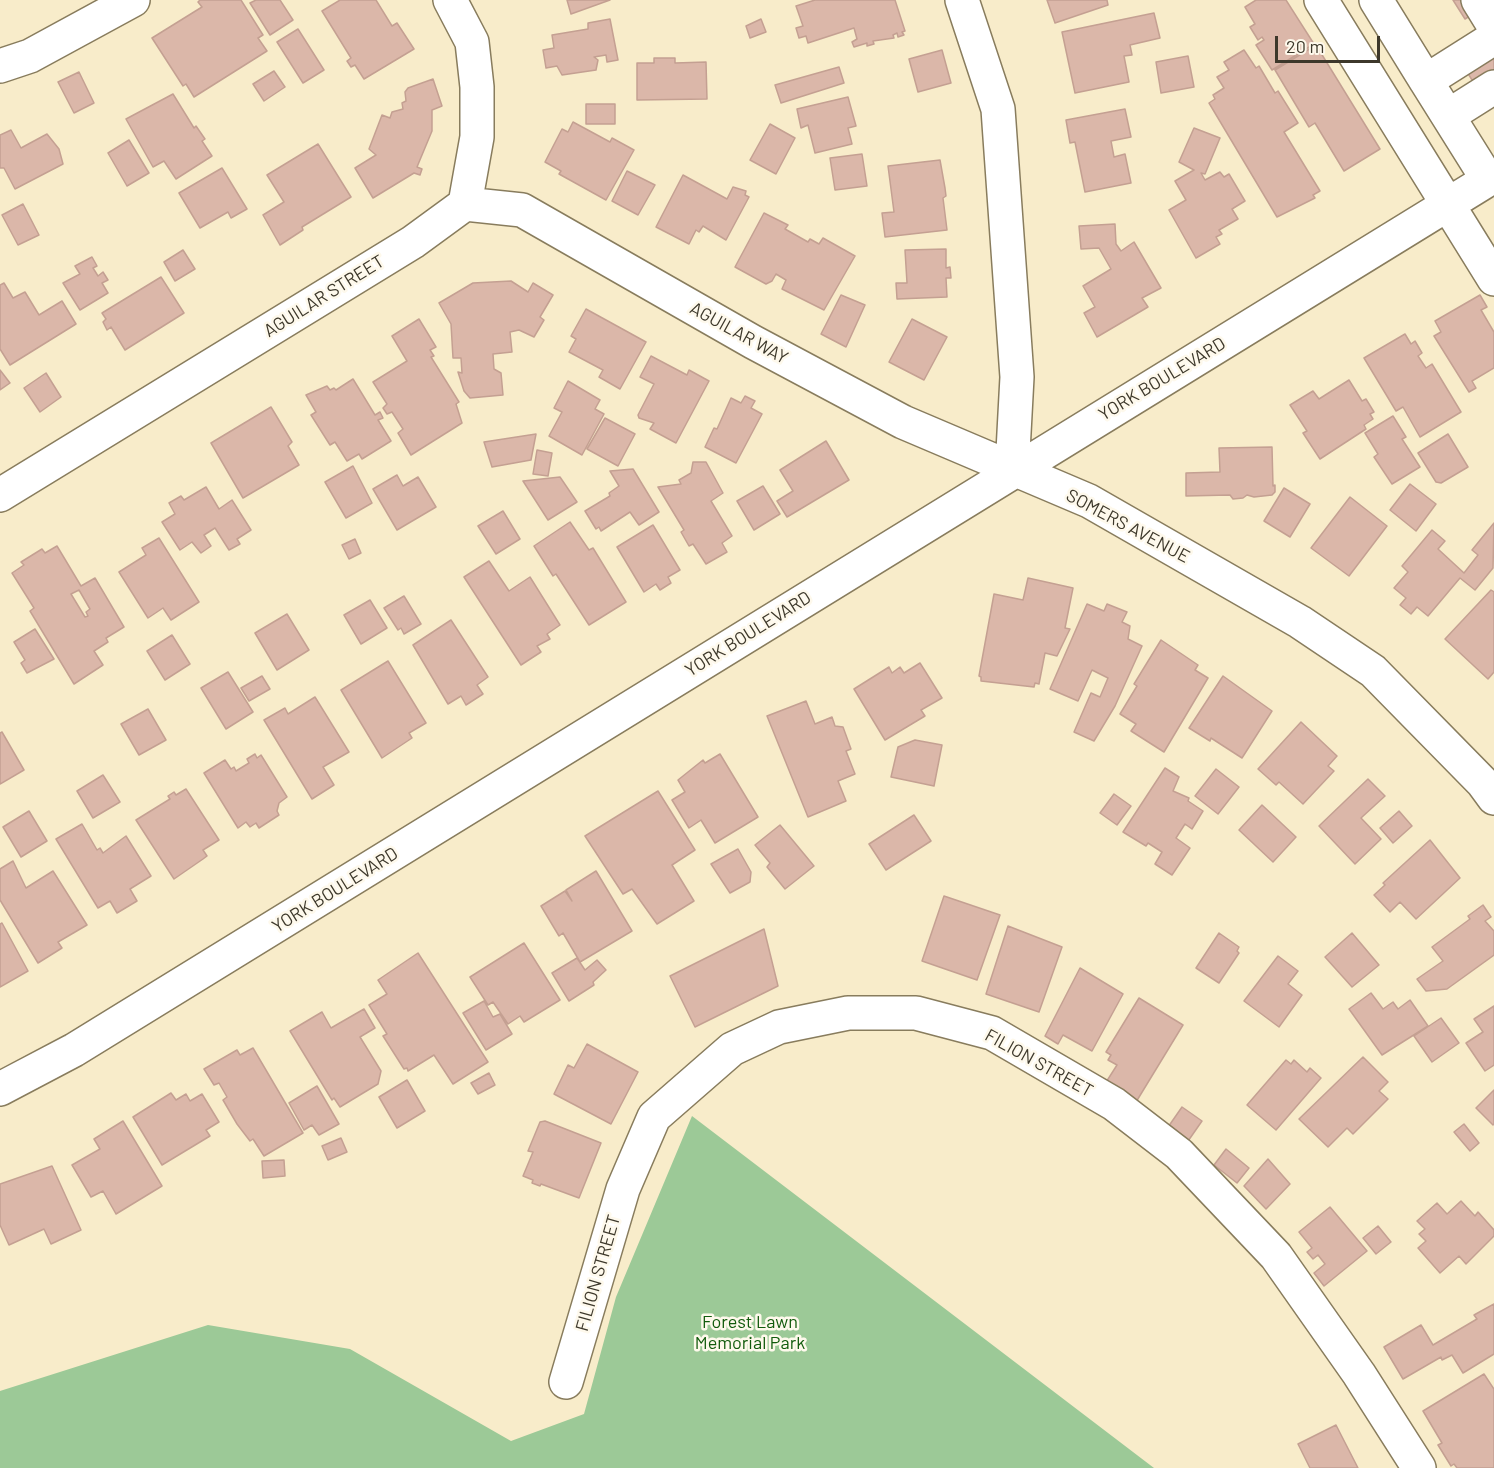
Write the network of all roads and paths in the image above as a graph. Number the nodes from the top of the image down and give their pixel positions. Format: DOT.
graph roads {
  1 [pos="133,0"];
  2 [pos="450,0"];
  3 [pos="962,0"];
  4 [pos="1321,0"];
  5 [pos="1376,0"];
  6 [pos="1478,0"];
  7 [pos="1494,26"];
  8 [pos="1494,38"];
  9 [pos="1494,62"];
  10 [pos="0,66"];
  11 [pos="1494,87"];
  12 [pos="1437,98"];
  13 [pos="1491,178"];
  14 [pos="465,204"];
  15 [pos="1448,204"];
  16 [pos="1494,279"];
  17 [pos="1012,470"];
  18 [pos="0,495"];
  19 [pos="1494,798"];
  20 [pos="0,1089"];
  21 [pos="566,1382"];
  22 [pos="1419,1468"];
  1 -- 10 [label="street"];
  2 -- 14 [label="street"];
  3 -- 17 [label="street"];
  4 -- 15 [label="street"];
  5 -- 12 [label="street"];
  6 -- 7 [label="street"];
  8 -- 12 [label="street"];
  9 -- 12 [label="street"];
  11 -- 12 [label="street"];
  12 -- 13 [label="street"];
  13 -- 15 [label="street, YORK BOULEVARD"];
  14 -- 17 [label="street, AGUILAR WAY"];
  14 -- 18 [label="street, AGUILAR STREET"];
  15 -- 16 [label="street"];
  15 -- 17 [label="street, YORK BOULEVARD"];
  17 -- 19 [label="street, SOMERS AVENUE"];
  17 -- 20 [label="street, YORK BOULEVARD"];
  21 -- 22 [label="street, FILION STREET"];
}
